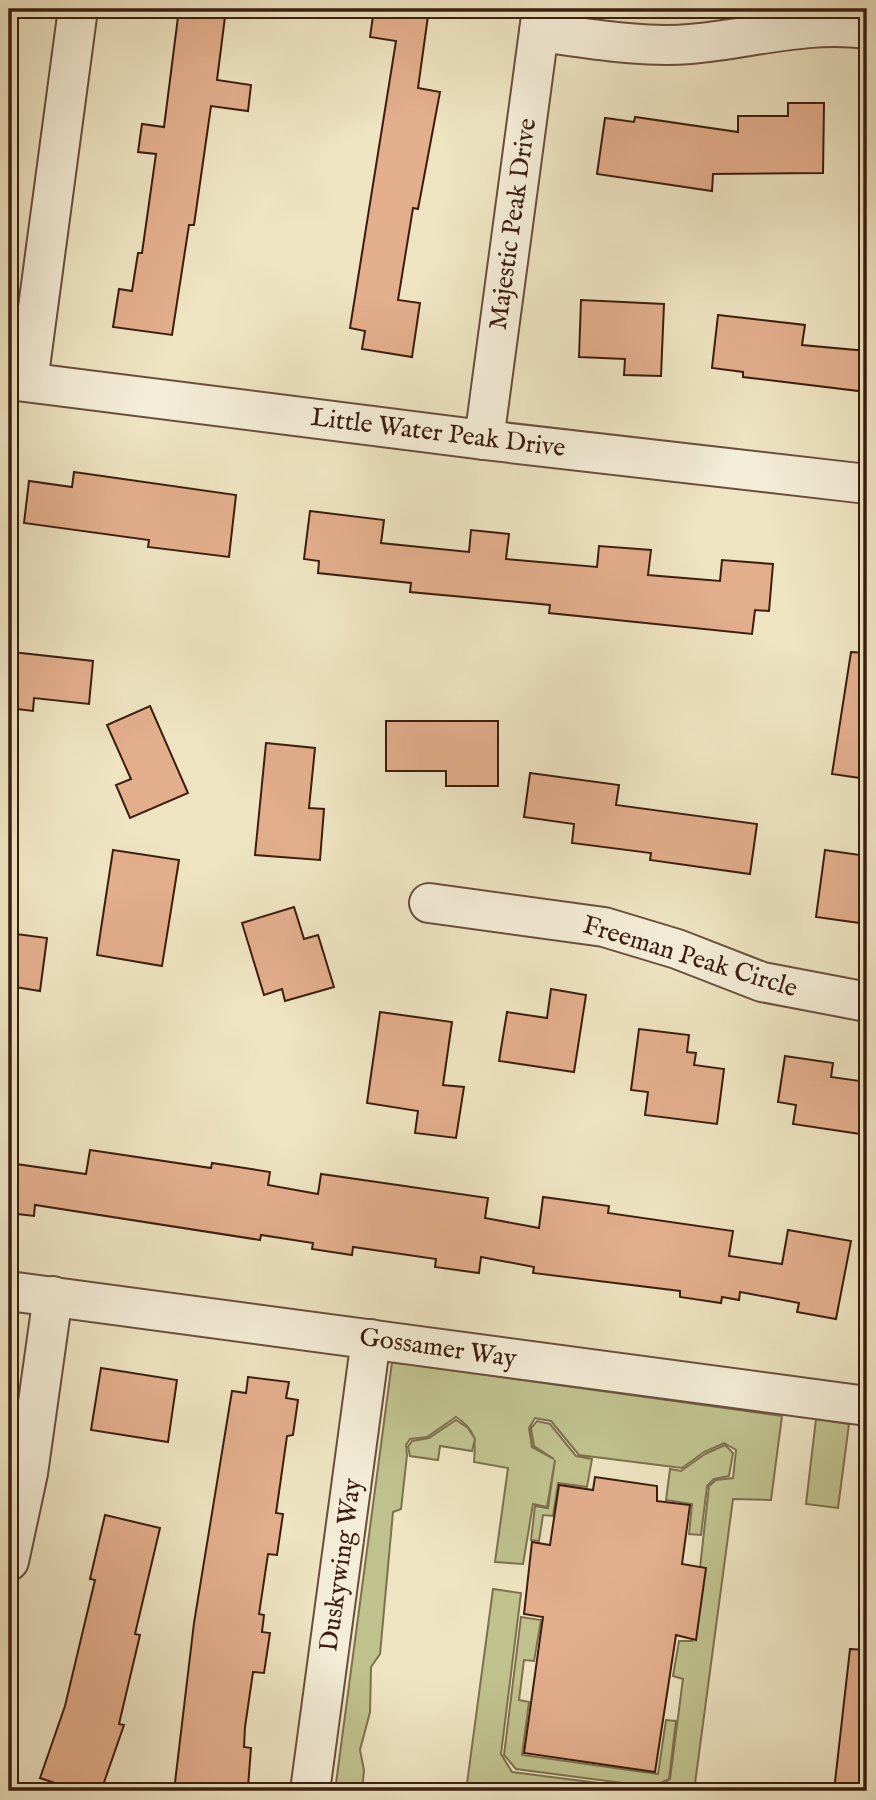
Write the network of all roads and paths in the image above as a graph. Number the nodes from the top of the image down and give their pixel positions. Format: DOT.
graph roads {
  1 [pos="78,9"];
  2 [pos="540,21"];
  3 [pos="867,29"];
  4 [pos="18,381"];
  5 [pos="484,440"];
  6 [pos="867,484"];
  7 [pos="429,903"];
  8 [pos="867,1002"];
  9 [pos="9,1291"];
  10 [pos="53,1296"];
  11 [pos="371,1339"];
  12 [pos="867,1406"];
  13 [pos="9,1561"];
  14 [pos="310,1791"];
  1 -- 4 [label="street"];
  2 -- 3 [label="street"];
  2 -- 5 [label="street, Majestic Peak Drive"];
  4 -- 5 [label="street, Little Water Peak Drive"];
  5 -- 6 [label="street, Little Water Peak Drive"];
  7 -- 8 [label="street, Freeman Peak Circle"];
  9 -- 10 [label="street, Gossamer Way"];
  10 -- 11 [label="street, Gossamer Way"];
  10 -- 13 [label="street"];
  11 -- 12 [label="street, Gossamer Way"];
  11 -- 14 [label="street, Duskywing Way"];
}
